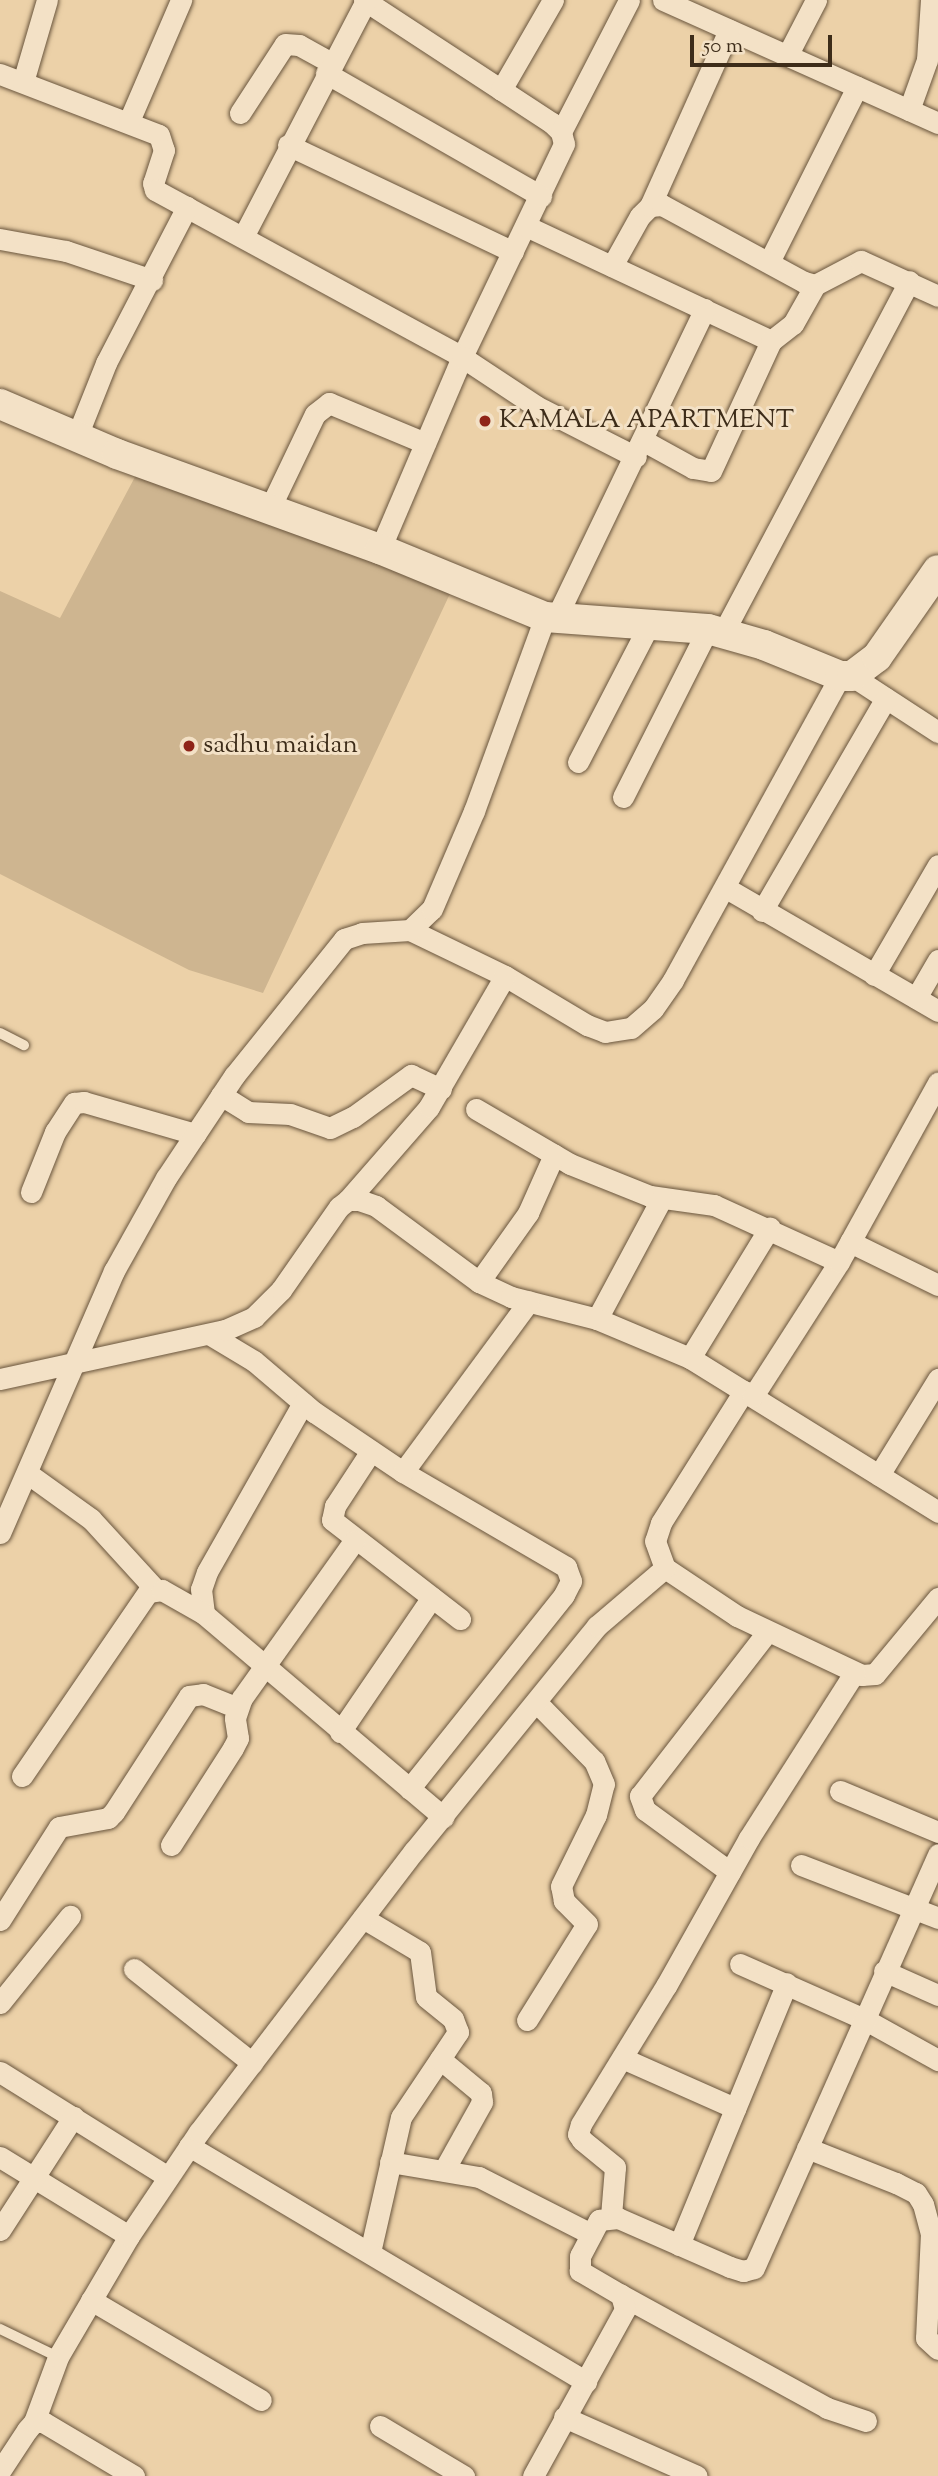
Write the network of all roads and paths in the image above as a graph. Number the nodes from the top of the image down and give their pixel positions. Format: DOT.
graph roads {
  1 [pos="47,0"];
  2 [pos="181,0"];
  3 [pos="553,0"];
  4 [pos="629,0"];
  5 [pos="663,0"];
  6 [pos="816,0"];
  7 [pos="931,0"];
  8 [pos="365,1"];
  9 [pos="729,30"];
  10 [pos="786,56"];
  11 [pos="329,68"];
  12 [pos="0,74"];
  13 [pos="23,82"];
  14 [pos="857,87"];
  15 [pos="501,90"];
  16 [pos="909,110"];
  17 [pos="240,113"];
  18 [pos="129,121"];
  19 [pos="938,123"];
  20 [pos="561,132"];
  21 [pos="288,145"];
  22 [pos="541,196"];
  23 [pos="650,206"];
  24 [pos="187,207"];
  25 [pos="526,226"];
  26 [pos="244,236"];
  27 [pos="0,239"];
  28 [pos="513,252"];
  29 [pos="769,262"];
  30 [pos="612,266"];
  31 [pos="152,280"];
  32 [pos="909,281"];
  33 [pos="815,285"];
  34 [pos="938,296"];
  35 [pos="705,309"];
  36 [pos="771,341"];
  37 [pos="462,357"];
  38 [pos="0,404"];
  39 [pos="77,436"];
  40 [pos="425,443"];
  41 [pos="640,449"];
  42 [pos="269,510"];
  43 [pos="380,550"];
  44 [pos="938,570"];
  45 [pos="551,617"];
  46 [pos="649,625"];
  47 [pos="716,631"];
  48 [pos="846,676"];
  49 [pos="886,698"];
  50 [pos="938,732"];
  51 [pos="578,762"];
  52 [pos="623,797"];
  53 [pos="938,864"];
  54 [pos="726,888"];
  55 [pos="762,911"];
  56 [pos="410,930"];
  57 [pos="938,960"];
  58 [pos="874,975"];
  59 [pos="505,976"];
  60 [pos="916,998"];
  61 [pos="938,1011"];
  62 [pos="0,1032"];
  63 [pos="24,1045"];
  64 [pos="938,1083"];
  65 [pos="441,1089"];
  66 [pos="221,1096"];
  67 [pos="476,1110"];
  68 [pos="195,1134"];
  69 [pos="554,1155"];
  70 [pos="32,1192"];
  71 [pos="662,1198"];
  72 [pos="348,1200"];
  73 [pos="770,1227"];
  74 [pos="850,1242"];
  75 [pos="838,1262"];
  76 [pos="480,1282"];
  77 [pos="938,1285"];
  78 [pos="529,1301"];
  79 [pos="597,1319"];
  80 [pos="209,1334"];
  81 [pos="690,1359"];
  82 [pos="75,1364"];
  83 [pos="0,1379"];
  84 [pos="938,1379"];
  85 [pos="749,1394"];
  86 [pos="303,1403"];
  87 [pos="372,1451"];
  88 [pos="403,1472"];
  89 [pos="27,1473"];
  90 [pos="879,1475"];
  91 [pos="938,1512"];
  92 [pos="0,1533"];
  93 [pos="354,1541"];
  94 [pos="665,1568"];
  95 [pos="154,1588"];
  96 [pos="432,1597"];
  97 [pos="938,1598"];
  98 [pos="204,1614"];
  99 [pos="460,1619"];
  100 [pos="767,1632"];
  101 [pos="262,1667"];
  102 [pos="855,1673"];
  103 [pos="537,1703"];
  104 [pos="237,1708"];
  105 [pos="340,1732"];
  106 [pos="22,1776"];
  107 [pos="409,1789"];
  108 [pos="840,1791"];
  109 [pos="443,1817"];
  110 [pos="938,1832"];
  111 [pos="170,1844"];
  112 [pos="938,1854"];
  113 [pos="801,1865"];
  114 [pos="730,1872"];
  115 [pos="914,1907"];
  116 [pos="70,1916"];
  117 [pos="363,1918"];
  118 [pos="938,1918"];
  119 [pos="0,1920"];
  120 [pos="740,1964"];
  121 [pos="134,1969"];
  122 [pos="884,1971"];
  123 [pos="787,1983"];
  124 [pos="938,1995"];
  125 [pos="0,2003"];
  126 [pos="527,2020"];
  127 [pos="864,2020"];
  128 [pos="622,2058"];
  129 [pos="440,2059"];
  130 [pos="938,2060"];
  131 [pos="251,2063"];
  132 [pos="0,2072"];
  133 [pos="735,2108"];
  134 [pos="73,2117"];
  135 [pos="190,2146"];
  136 [pos="807,2148"];
  137 [pos="0,2157"];
  138 [pos="390,2162"];
  139 [pos="444,2170"];
  140 [pos="34,2177"];
  141 [pos="168,2177"];
  142 [pos="611,2216"];
  143 [pos="0,2230"];
  144 [pos="592,2234"];
  145 [pos="934,2235"];
  146 [pos="129,2236"];
  147 [pos="679,2245"];
  148 [pos="370,2252"];
  149 [pos="621,2295"];
  150 [pos="91,2300"];
  151 [pos="0,2329"];
  152 [pos="938,2349"];
  153 [pos="58,2357"];
  154 [pos="586,2382"];
  155 [pos="261,2400"];
  156 [pos="564,2417"];
  157 [pos="866,2421"];
  158 [pos="34,2422"];
  159 [pos="380,2426"];
  160 [pos="0,2471"];
  161 [pos="134,2476"];
  162 [pos="464,2476"];
  163 [pos="533,2476"];
  164 [pos="697,2476"];
  1 -- 13 [label="street"];
  2 -- 18 [label="street"];
  3 -- 15 [label="street"];
  4 -- 20 [label="street"];
  5 -- 9 [label="street"];
  6 -- 10 [label="street"];
  7 -- 16 [label="street"];
  8 -- 11 [label="street"];
  8 -- 15 [label="street"];
  9 -- 10 [label="street"];
  9 -- 23 [label="street"];
  10 -- 14 [label="street"];
  11 -- 17 [label="street"];
  11 -- 21 [label="street"];
  11 -- 22 [label="street"];
  12 -- 13 [label="street"];
  13 -- 18 [label="street"];
  14 -- 16 [label="street"];
  14 -- 29 [label="street"];
  15 -- 20 [label="street"];
  16 -- 19 [label="street"];
  18 -- 24 [label="street"];
  20 -- 22 [label="street"];
  21 -- 26 [label="street"];
  21 -- 28 [label="street"];
  22 -- 25 [label="street"];
  23 -- 29 [label="street"];
  23 -- 30 [label="street"];
  24 -- 26 [label="street"];
  24 -- 31 [label="street"];
  25 -- 28 [label="street"];
  25 -- 30 [label="street"];
  26 -- 37 [label="street"];
  27 -- 31 [label="street"];
  28 -- 37 [label="street"];
  29 -- 33 [label="street"];
  30 -- 35 [label="street"];
  31 -- 39 [label="street"];
  32 -- 33 [label="street"];
  32 -- 34 [label="street"];
  32 -- 47 [label="street"];
  33 -- 36 [label="street"];
  35 -- 36 [label="street"];
  35 -- 41 [label="street"];
  36 -- 41 [label="street"];
  37 -- 40 [label="street"];
  37 -- 41 [label="street"];
  38 -- 39 [label="street"];
  39 -- 42 [label="street"];
  40 -- 42 [label="street"];
  40 -- 43 [label="street"];
  41 -- 45 [label="street"];
  42 -- 43 [label="street"];
  43 -- 45 [label="street"];
  44 -- 48 [label="street"];
  45 -- 46 [label="street"];
  45 -- 56 [label="street"];
  46 -- 47 [label="street"];
  46 -- 51 [label="street"];
  47 -- 48 [label="street"];
  47 -- 52 [label="street"];
  48 -- 49 [label="street"];
  48 -- 54 [label="street"];
  49 -- 50 [label="street"];
  49 -- 55 [label="street"];
  53 -- 58 [label="street"];
  54 -- 55 [label="street"];
  54 -- 59 [label="street"];
  55 -- 58 [label="street"];
  56 -- 59 [label="street"];
  56 -- 66 [label="street"];
  57 -- 60 [label="street"];
  58 -- 60 [label="street"];
  59 -- 65 [label="street"];
  60 -- 61 [label="street"];
  62 -- 63 [label="lane"];
  64 -- 74 [label="street"];
  65 -- 66 [label="street"];
  65 -- 72 [label="street"];
  66 -- 68 [label="street"];
  67 -- 69 [label="street"];
  68 -- 70 [label="street"];
  68 -- 82 [label="street"];
  69 -- 71 [label="street"];
  69 -- 76 [label="street"];
  71 -- 73 [label="street"];
  71 -- 79 [label="street"];
  72 -- 76 [label="street"];
  72 -- 80 [label="street"];
  73 -- 75 [label="street"];
  73 -- 81 [label="street"];
  74 -- 75 [label="street"];
  74 -- 77 [label="street"];
  75 -- 85 [label="street"];
  76 -- 78 [label="street"];
  78 -- 79 [label="street"];
  78 -- 88 [label="street"];
  79 -- 81 [label="street"];
  80 -- 82 [label="street"];
  80 -- 86 [label="street"];
  81 -- 85 [label="street"];
  82 -- 83 [label="street"];
  82 -- 89 [label="street"];
  84 -- 90 [label="street"];
  85 -- 90 [label="street"];
  85 -- 94 [label="street"];
  86 -- 87 [label="street"];
  86 -- 98 [label="street"];
  87 -- 88 [label="street"];
  87 -- 93 [label="street"];
  88 -- 107 [label="street"];
  89 -- 92 [label="street"];
  89 -- 95 [label="street"];
  90 -- 91 [label="street"];
  93 -- 96 [label="street"];
  93 -- 101 [label="street"];
  94 -- 100 [label="street"];
  94 -- 103 [label="street"];
  95 -- 98 [label="street"];
  95 -- 106 [label="street"];
  96 -- 99 [label="street"];
  96 -- 105 [label="street"];
  97 -- 102 [label="street"];
  98 -- 101 [label="street"];
  100 -- 102 [label="street"];
  100 -- 114 [label="street"];
  101 -- 104 [label="street"];
  101 -- 105 [label="street"];
  102 -- 114 [label="street"];
  103 -- 109 [label="street"];
  103 -- 126 [label="street"];
  104 -- 111 [label="street"];
  104 -- 119 [label="street"];
  105 -- 107 [label="street"];
  107 -- 109 [label="street"];
  108 -- 110 [label="street"];
  109 -- 117 [label="street"];
  112 -- 115 [label="street"];
  113 -- 115 [label="street"];
  114 -- 128 [label="street"];
  115 -- 118 [label="street"];
  115 -- 122 [label="street"];
  116 -- 125 [label="street"];
  117 -- 129 [label="street"];
  117 -- 131 [label="street"];
  120 -- 123 [label="street"];
  121 -- 131 [label="street"];
  122 -- 124 [label="street"];
  122 -- 127 [label="street"];
  123 -- 127 [label="street"];
  123 -- 133 [label="street"];
  127 -- 130 [label="street"];
  127 -- 136 [label="street"];
  128 -- 133 [label="street"];
  128 -- 142 [label="street"];
  129 -- 138 [label="street"];
  129 -- 139 [label="street"];
  131 -- 135 [label="street"];
  132 -- 134 [label="street"];
  133 -- 147 [label="street"];
  134 -- 140 [label="street"];
  134 -- 141 [label="street"];
  135 -- 141 [label="street"];
  135 -- 148 [label="street"];
  136 -- 145 [label="street"];
  136 -- 147 [label="street"];
  137 -- 140 [label="street"];
  138 -- 139 [label="street"];
  138 -- 148 [label="street"];
  139 -- 144 [label="street"];
  140 -- 143 [label="street"];
  140 -- 146 [label="street"];
  141 -- 146 [label="street"];
  142 -- 144 [label="street"];
  142 -- 147 [label="street"];
  144 -- 149 [label="street"];
  145 -- 152 [label="street"];
  146 -- 150 [label="street"];
  148 -- 154 [label="street"];
  149 -- 154 [label="street"];
  149 -- 157 [label="street"];
  150 -- 153 [label="street"];
  150 -- 155 [label="street"];
  151 -- 153 [label="lane"];
  153 -- 158 [label="street"];
  154 -- 156 [label="street"];
  156 -- 163 [label="street"];
  156 -- 164 [label="street"];
  158 -- 160 [label="street"];
  158 -- 161 [label="street"];
  159 -- 162 [label="street"];
}
